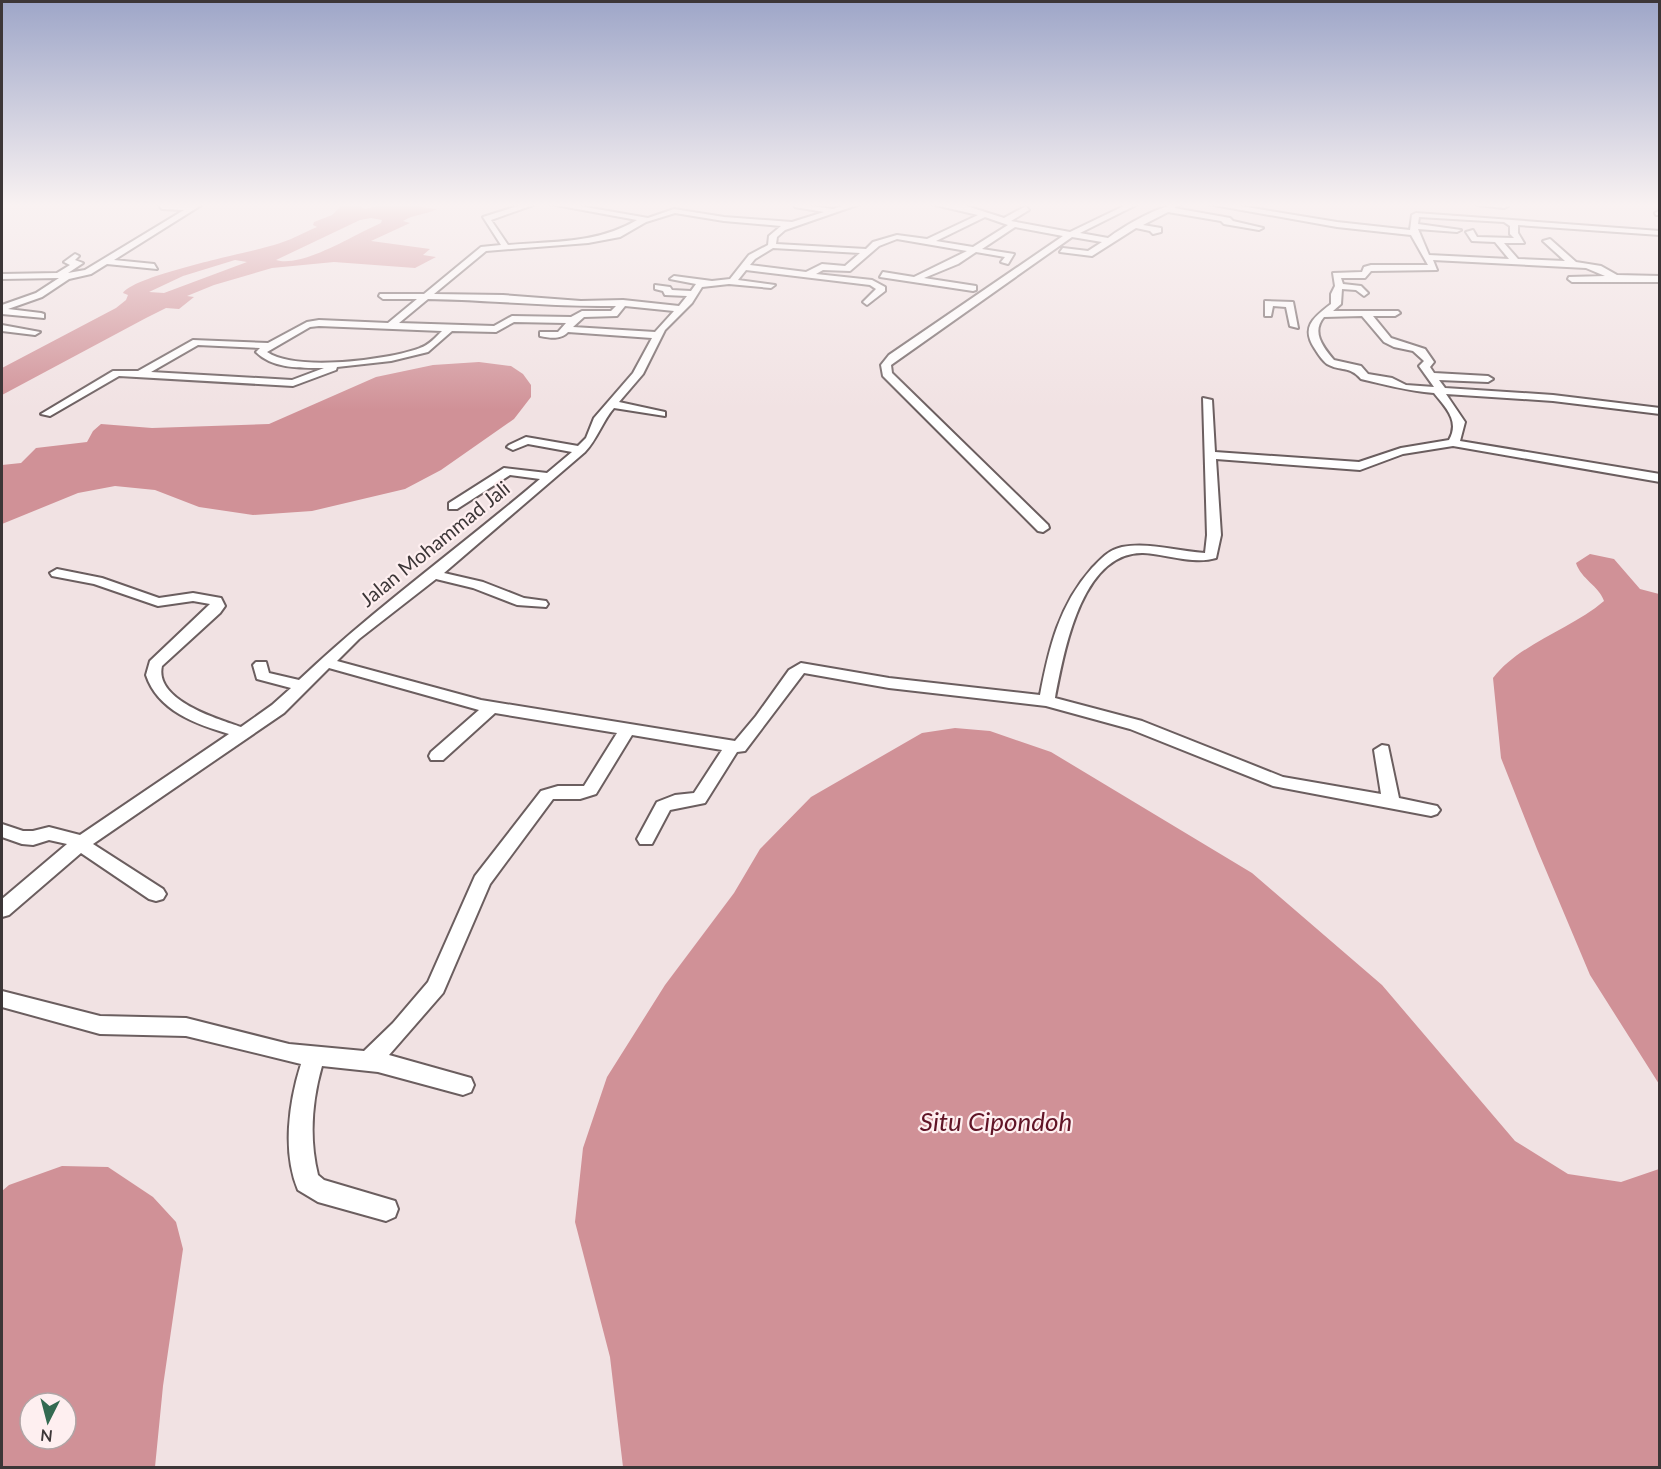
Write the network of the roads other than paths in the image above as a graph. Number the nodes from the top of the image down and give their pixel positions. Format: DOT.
graph roads {
  1 [pos="85,273"];
  2 [pos="454,273"];
  3 [pos="739,273"];
  4 [pos="787,273"];
  5 [pos="812,273"];
  6 [pos="873,273"];
  7 [pos="926,273"];
  8 [pos="1016,273"];
  9 [pos="1366,273"];
  10 [pos="1604,273"];
  11 [pos="58,274"];
  12 [pos="883,274"];
  13 [pos="74,275"];
  14 [pos="807,275"];
  15 [pos="2,276"];
  16 [pos="917,278"];
  17 [pos="674,279"];
  18 [pos="1572,279"];
  19 [pos="1615,279"];
  20 [pos="1655,279"];
  21 [pos="708,282"];
  22 [pos="731,282"];
  23 [pos="872,283"];
  24 [pos="423,285"];
  25 [pos="771,285"];
  26 [pos="1340,286"];
  27 [pos="658,287"];
  28 [pos="973,288"];
  29 [pos="400,289"];
  30 [pos="432,290"];
  31 [pos="1364,293"];
  32 [pos="693,294"];
  33 [pos="383,296"];
  34 [pos="45,302"];
  35 [pos="867,302"];
  36 [pos="623,303"];
  37 [pos="589,304"];
  38 [pos="2,309"];
  39 [pos="678,312"];
  40 [pos="1395,313"];
  41 [pos="20,314"];
  42 [pos="582,314"];
  43 [pos="659,314"];
  44 [pos="1268,314"];
  45 [pos="1365,314"];
  46 [pos="41,315"];
  47 [pos="1292,315"];
  48 [pos="1321,315"];
  49 [pos="555,320"];
  50 [pos="573,320"];
  51 [pos="1283,325"];
  52 [pos="390,326"];
  53 [pos="1295,326"];
  54 [pos="1313,326"];
  55 [pos="2,328"];
  56 [pos="449,328"];
  57 [pos="566,329"];
  58 [pos="35,332"];
  59 [pos="657,335"];
  60 [pos="270,346"];
  61 [pos="344,363"];
  62 [pos="131,364"];
  63 [pos="101,370"];
  64 [pos="117,373"];
  65 [pos="142,373"];
  66 [pos="1431,376"];
  67 [pos="1488,379"];
  68 [pos="1440,391"];
  69 [pos="1208,400"];
  70 [pos="612,404"];
  71 [pos="1659,411"];
  72 [pos="46,414"];
  73 [pos="661,414"];
  74 [pos="1453,443"];
  75 [pos="513,447"];
  76 [pos="581,450"];
  77 [pos="1209,455"];
  78 [pos="550,477"];
  79 [pos="1659,478"];
  80 [pos="453,506"];
  81 [pos="1043,528"];
  82 [pos="57,573"];
  83 [pos="433,574"];
  84 [pos="541,604"];
  85 [pos="327,663"];
  86 [pos="261,665"];
  87 [pos="304,686"];
  88 [pos="1047,701"];
  89 [pos="492,707"];
  90 [pos="627,729"];
  91 [pos="243,733"];
  92 [pos="732,747"];
  93 [pos="1382,750"];
  94 [pos="437,756"];
  95 [pos="1391,802"];
  96 [pos="1431,810"];
  97 [pos="2,830"];
  98 [pos="646,839"];
  99 [pos="81,843"];
  100 [pos="156,894"];
  101 [pos="2,910"];
  102 [pos="2,999"];
  103 [pos="314,1056"];
  104 [pos="369,1060"];
  105 [pos="463,1085"];
  106 [pos="386,1209"];
  1 -- 13 [label="street"];
  2 -- 30 [label="street"];
  3 -- 22 [label="street"];
  4 -- 14 [label="street"];
  5 -- 14 [label="street"];
  6 -- 12 [label="street"];
  7 -- 16 [label="street"];
  8 -- 81 [label="street"];
  9 -- 26 [label="street"];
  10 -- 19 [label="street"];
  11 -- 13 [label="street"];
  11 -- 15 [label="street"];
  12 -- 16 [label="street"];
  12 -- 23 [label="street"];
  13 -- 38 [label="street"];
  14 -- 23 [label="street"];
  16 -- 28 [label="street"];
  17 -- 21 [label="street"];
  18 -- 19 [label="street"];
  19 -- 20 [label="street"];
  21 -- 22 [label="street"];
  21 -- 32 [label="street, Jalan Mohammad Jali"];
  22 -- 25 [label="street"];
  23 -- 35 [label="street"];
  24 -- 30 [label="street"];
  26 -- 31 [label="street"];
  26 -- 48 [label="street"];
  27 -- 32 [label="street"];
  29 -- 30 [label="street"];
  30 -- 33 [label="street"];
  30 -- 37 [label="street"];
  30 -- 52 [label="street"];
  32 -- 39 [label="street, Jalan Mohammad Jali"];
  34 -- 41 [label="street"];
  36 -- 37 [label="street"];
  36 -- 39 [label="street"];
  36 -- 42 [label="street"];
  37 -- 42 [label="street"];
  38 -- 41 [label="street"];
  39 -- 43 [label="street"];
  39 -- 59 [label="street, Jalan Mohammad Jali"];
  40 -- 45 [label="street"];
  41 -- 46 [label="street"];
  42 -- 50 [label="street"];
  44 -- 47 [label="street"];
  45 -- 48 [label="street"];
  45 -- 66 [label="street"];
  47 -- 48 [label="street"];
  47 -- 53 [label="street"];
  48 -- 54 [label="street"];
  49 -- 50 [label="street"];
  49 -- 56 [label="street"];
  49 -- 57 [label="street"];
  50 -- 57 [label="street"];
  51 -- 53 [label="street"];
  52 -- 56 [label="street"];
  52 -- 60 [label="street"];
  53 -- 54 [label="street"];
  54 -- 68 [label="street"];
  55 -- 58 [label="street"];
  56 -- 61 [label="street"];
  57 -- 59 [label="street"];
  59 -- 70 [label="street, Jalan Mohammad Jali"];
  60 -- 61 [label="street"];
  60 -- 65 [label="street"];
  61 -- 65 [label="street"];
  62 -- 64 [label="street"];
  63 -- 64 [label="street"];
  64 -- 65 [label="street"];
  64 -- 72 [label="street"];
  66 -- 67 [label="street"];
  66 -- 68 [label="street"];
  68 -- 71 [label="street"];
  68 -- 74 [label="street"];
  69 -- 77 [label="street"];
  70 -- 73 [label="street"];
  70 -- 76 [label="street, Jalan Mohammad Jali"];
  74 -- 77 [label="street"];
  74 -- 79 [label="street"];
  75 -- 76 [label="street"];
  76 -- 78 [label="street, Jalan Mohammad Jali"];
  77 -- 88 [label="street"];
  78 -- 80 [label="street"];
  78 -- 83 [label="street, Jalan Mohammad Jali"];
  82 -- 91 [label="street"];
  83 -- 84 [label="street"];
  83 -- 85 [label="street, Jalan Mohammad Jali"];
  85 -- 87 [label="street, Jalan Mohammad Jali"];
  85 -- 89 [label="street"];
  86 -- 87 [label="street"];
  87 -- 91 [label="street, Jalan Mohammad Jali"];
  88 -- 92 [label="street"];
  88 -- 95 [label="street"];
  89 -- 90 [label="street"];
  89 -- 94 [label="street"];
  90 -- 92 [label="street"];
  90 -- 104 [label="street"];
  91 -- 99 [label="street, Jalan Mohammad Jali"];
  92 -- 98 [label="street"];
  93 -- 95 [label="street"];
  95 -- 96 [label="street"];
  97 -- 99 [label="street"];
  99 -- 100 [label="street"];
  99 -- 101 [label="street, Jalan Mohammad Jali"];
  102 -- 103 [label="street"];
  103 -- 104 [label="street"];
  103 -- 106 [label="street"];
  104 -- 105 [label="street"];
}
